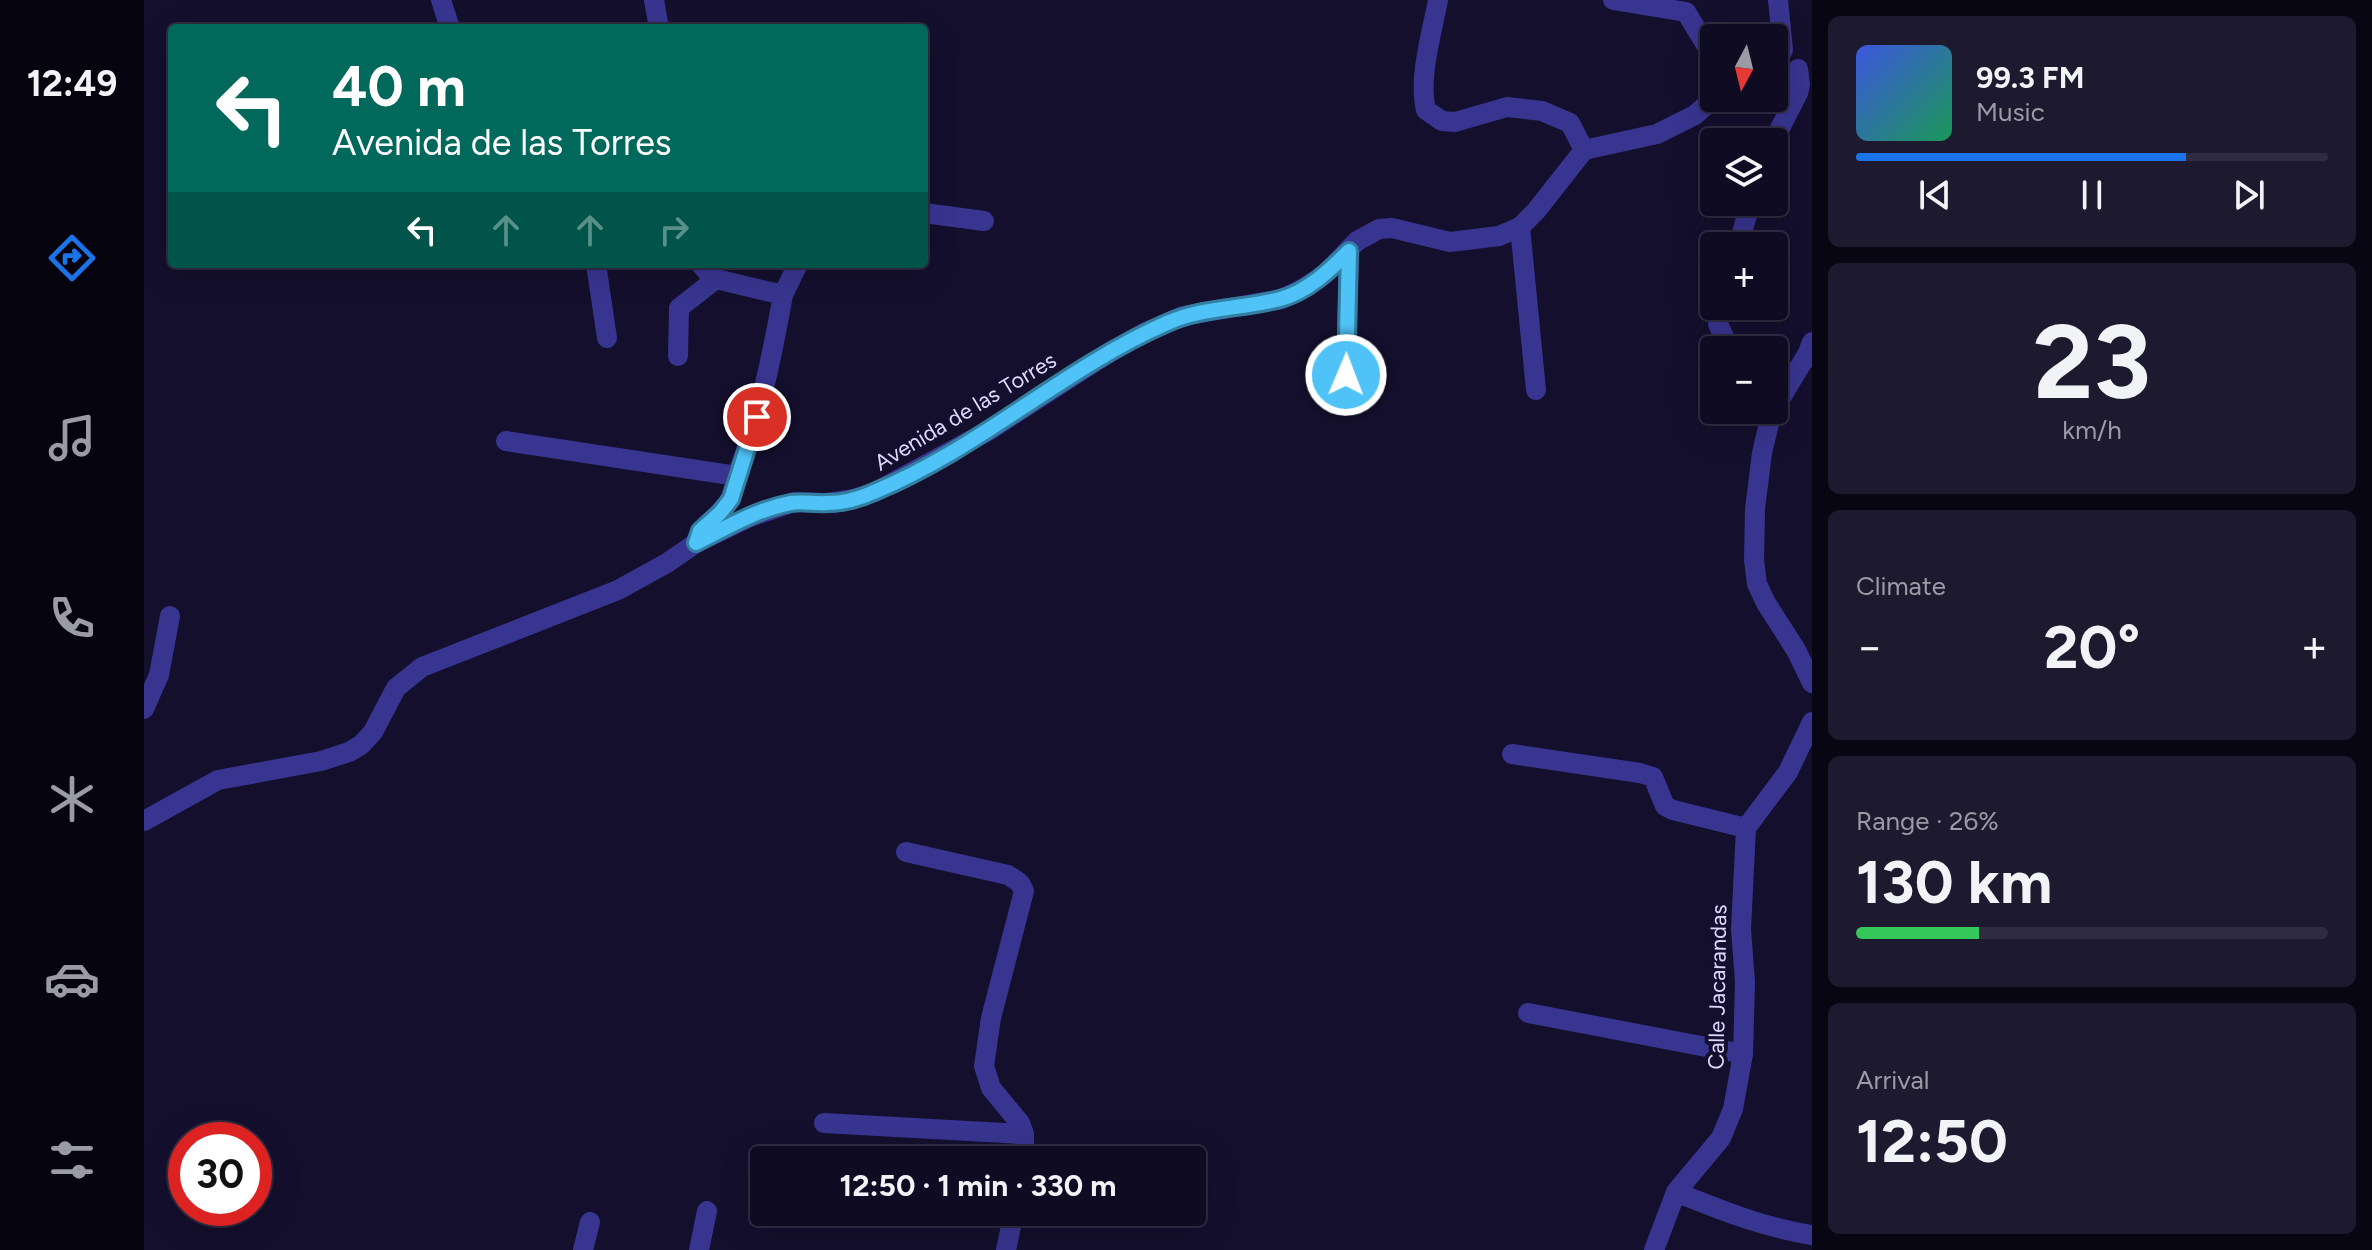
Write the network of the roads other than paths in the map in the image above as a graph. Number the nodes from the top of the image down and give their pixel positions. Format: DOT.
graph roads {
  1 [pos="441,0"];
  2 [pos="654,0"];
  3 [pos="1438,0"];
  4 [pos="1613,0"];
  5 [pos="1778,0"];
  6 [pos="1688,6"];
  7 [pos="449,24"];
  8 [pos="658,24"];
  9 [pos="1780,24"];
  10 [pos="1700,30"];
  11 [pos="1805,65"];
  12 [pos="1700,111"];
  13 [pos="1780,128"];
  14 [pos="1584,150"];
  15 [pos="928,214"];
  16 [pos="984,221"];
  17 [pos="1520,227"];
  18 [pos="1349,251"];
  19 [pos="597,268"];
  20 [pos="796,268"];
  21 [pos="708,271"];
  22 [pos="783,295"];
  23 [pos="607,338"];
  24 [pos="1812,342"];
  25 [pos="678,356"];
  26 [pos="1346,375"];
  27 [pos="1788,385"];
  28 [pos="1536,390"];
  29 [pos="1769,424"];
  30 [pos="506,441"];
  31 [pos="737,476"];
  32 [pos="696,543"];
  33 [pos="170,616"];
  34 [pos="1812,683"];
  35 [pos="144,709"];
  36 [pos="1812,722"];
  37 [pos="1512,754"];
  38 [pos="144,821"];
  39 [pos="1746,828"];
  40 [pos="906,852"];
  41 [pos="1528,1013"];
  42 [pos="1743,1054"];
  43 [pos="824,1123"];
  44 [pos="1024,1134"];
  45 [pos="1024,1146"];
  46 [pos="1676,1192"];
  47 [pos="707,1211"];
  48 [pos="590,1222"];
  49 [pos="1011,1226"];
  50 [pos="1812,1235"];
  51 [pos="583,1250"];
  52 [pos="699,1250"];
  53 [pos="1006,1250"];
  54 [pos="1654,1250"];
  1 -- 7 [label="street"];
  2 -- 8 [label="street"];
  3 -- 14 [label="street"];
  4 -- 6 [label="street"];
  5 -- 9 [label="street"];
  6 -- 10 [label="street"];
  11 -- 13 [label="street"];
  12 -- 14 [label="street"];
  14 -- 17 [label="street"];
  15 -- 16 [label="street"];
  17 -- 18 [label="street, Avenida de las Torres"];
  17 -- 28 [label="street"];
  18 -- 26 [label="street"];
  18 -- 32 [label="street, Avenida de las Torres"];
  19 -- 23 [label="street"];
  20 -- 22 [label="street"];
  21 -- 22 [label="street"];
  21 -- 25 [label="street"];
  22 -- 31 [label="street"];
  24 -- 27 [label="street"];
  29 -- 34 [label="street"];
  30 -- 31 [label="street"];
  31 -- 32 [label="street"];
  32 -- 38 [label="street, Avenida de las Torres"];
  33 -- 35 [label="street"];
  36 -- 39 [label="street"];
  37 -- 39 [label="street"];
  39 -- 42 [label="street, Calle Jacarandas"];
  40 -- 44 [label="street"];
  41 -- 42 [label="street"];
  42 -- 46 [label="street, Calle Jacarandas"];
  43 -- 44 [label="street"];
  44 -- 45 [label="street"];
  46 -- 50 [label="street"];
  46 -- 54 [label="street, Calle Jacarandas"];
  47 -- 52 [label="street"];
  48 -- 51 [label="street"];
  49 -- 53 [label="street"];
}
